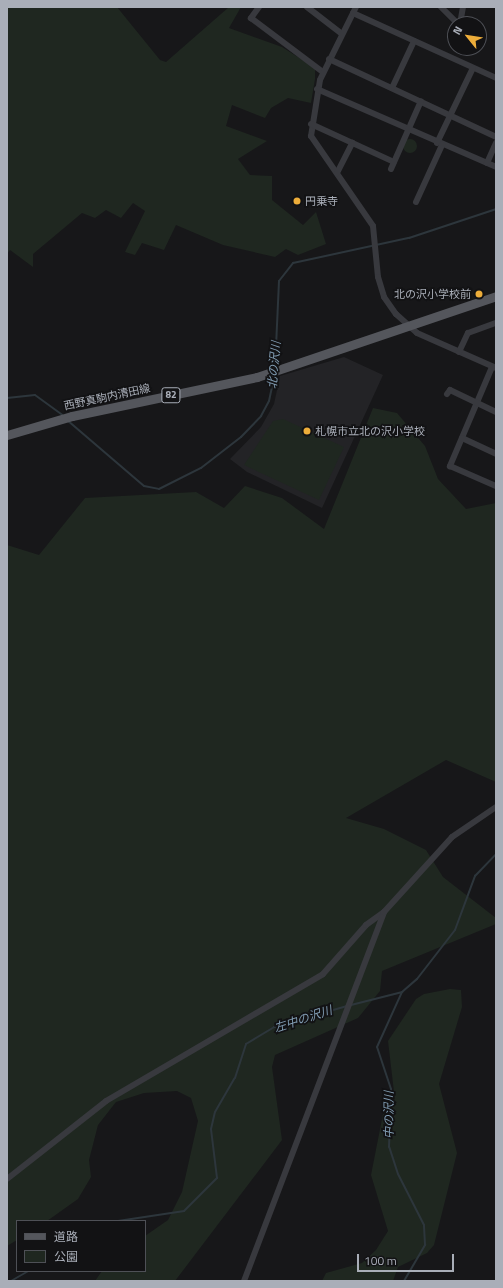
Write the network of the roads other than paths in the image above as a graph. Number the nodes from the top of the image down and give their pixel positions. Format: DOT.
graph roads {
  1 [pos="259,7"];
  2 [pos="307,7"];
  3 [pos="441,7"];
  4 [pos="354,10"];
  5 [pos="451,16"];
  6 [pos="342,34"];
  7 [pos="414,41"];
  8 [pos="329,59"];
  9 [pos="473,68"];
  10 [pos="323,72"];
  11 [pos="496,78"];
  12 [pos="392,88"];
  13 [pos="317,89"];
  14 [pos="421,101"];
  15 [pos="450,115"];
  16 [pos="311,124"];
  17 [pos="408,130"];
  18 [pos="496,136"];
  19 [pos="352,143"];
  20 [pos="496,143"];
  21 [pos="439,144"];
  22 [pos="394,162"];
  23 [pos="487,163"];
  24 [pos="496,167"];
  25 [pos="391,169"];
  26 [pos="337,173"];
  27 [pos="416,202"];
  28 [pos="496,296"];
  29 [pos="496,323"];
  30 [pos="407,325"];
  31 [pos="459,352"];
  32 [pos="494,367"];
  33 [pos="447,394"];
  34 [pos="476,403"];
  35 [pos="496,412"];
  36 [pos="7,434"];
  37 [pos="462,438"];
  38 [pos="496,454"];
  39 [pos="496,486"];
  40 [pos="496,807"];
  41 [pos="384,912"];
  42 [pos="7,1179"];
  43 [pos="244,1281"];
  1 -- 10 [label="street"];
  2 -- 6 [label="street"];
  3 -- 5 [label="street"];
  4 -- 6 [label="street"];
  4 -- 7 [label="street"];
  6 -- 8 [label="street"];
  7 -- 9 [label="street"];
  7 -- 12 [label="street"];
  8 -- 10 [label="street"];
  8 -- 12 [label="street"];
  9 -- 11 [label="street"];
  9 -- 15 [label="street"];
  10 -- 13 [label="street"];
  12 -- 14 [label="street"];
  13 -- 16 [label="street"];
  13 -- 17 [label="street"];
  14 -- 15 [label="street"];
  14 -- 17 [label="street"];
  15 -- 18 [label="street"];
  15 -- 21 [label="street"];
  16 -- 19 [label="street"];
  16 -- 26 [label="street"];
  17 -- 21 [label="street"];
  17 -- 22 [label="street"];
  19 -- 22 [label="street"];
  19 -- 26 [label="street"];
  20 -- 23 [label="street"];
  21 -- 23 [label="street"];
  21 -- 27 [label="street"];
  22 -- 25 [label="street"];
  23 -- 24 [label="street"];
  26 -- 30 [label="street"];
  28 -- 30 [label="main road, 82"];
  29 -- 31 [label="street"];
  30 -- 31 [label="street"];
  30 -- 36 [label="main road, 西野真駒内清田線 / 82"];
  31 -- 32 [label="street"];
  32 -- 34 [label="street"];
  33 -- 34 [label="street"];
  34 -- 35 [label="street"];
  34 -- 37 [label="street"];
  37 -- 38 [label="street"];
  37 -- 39 [label="street"];
  40 -- 41 [label="street"];
  41 -- 42 [label="street"];
  41 -- 43 [label="street"];
}
